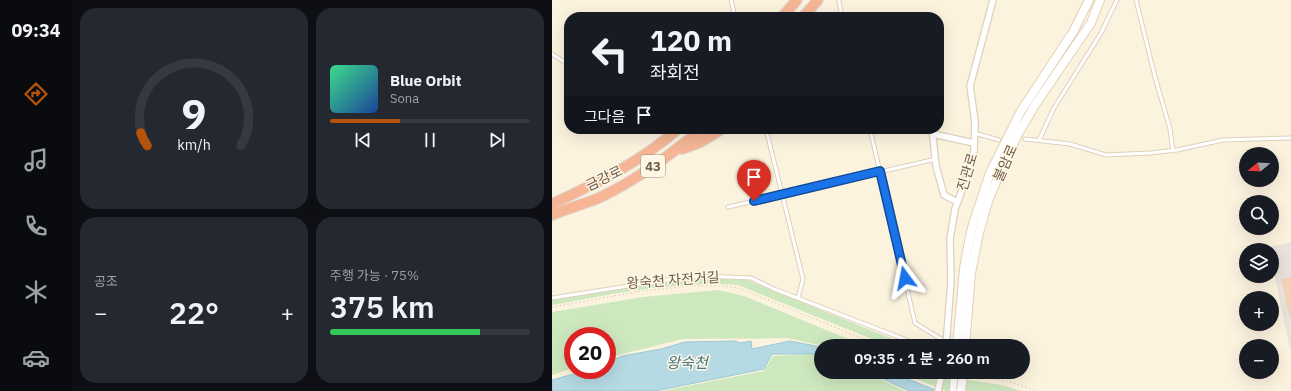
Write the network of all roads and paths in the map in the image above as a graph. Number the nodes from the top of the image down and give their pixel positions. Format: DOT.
graph roads {
  1 [pos="731,0"];
  2 [pos="797,0"];
  3 [pos="818,0"];
  4 [pos="993,0"];
  5 [pos="1089,0"];
  6 [pos="1100,0"];
  7 [pos="1117,0"];
  8 [pos="1136,0"];
  9 [pos="839,1"];
  10 [pos="735,12"];
  11 [pos="786,12"];
  12 [pos="808,12"];
  13 [pos="841,12"];
  14 [pos="552,54"];
  15 [pos="564,62"];
  16 [pos="974,133"];
  17 [pos="672,134"];
  18 [pos="696,134"];
  19 [pos="714,134"];
  20 [pos="767,134"];
  21 [pos="871,134"];
  22 [pos="932,134"];
  23 [pos="940,134"];
  24 [pos="1291,138"];
  25 [pos="1025,139"];
  26 [pos="999,140"];
  27 [pos="1039,140"];
  28 [pos="974,143"];
  29 [pos="1173,151"];
  30 [pos="674,152"];
  31 [pos="936,159"];
  32 [pos="880,171"];
  33 [pos="582,190"];
  34 [pos="781,194"];
  35 [pos="600,197"];
  36 [pos="552,199"];
  37 [pos="957,202"];
  38 [pos="552,204"];
  39 [pos="728,207"];
  40 [pos="552,215"];
  41 [pos="552,222"];
  42 [pos="968,271"];
  43 [pos="552,298"];
  44 [pos="798,298"];
  45 [pos="552,306"];
  46 [pos="864,339"];
  47 [pos="904,339"];
  48 [pos="939,339"];
  49 [pos="946,339"];
  50 [pos="958,339"];
  51 [pos="965,339"];
  52 [pos="941,379"];
  53 [pos="955,379"];
  54 [pos="962,379"];
  55 [pos="990,379"];
  56 [pos="938,391"];
  57 [pos="954,391"];
  58 [pos="961,391"];
  59 [pos="1037,391"];
  1 -- 10 [label="lane"];
  2 -- 11 [label="highway"];
  3 -- 12 [label="highway"];
  4 -- 16 [label="street, 진관로"];
  5 -- 42 [label="street, 불암로"];
  6 -- 42 [label="street, 불암로"];
  7 -- 27 [label="lane"];
  8 -- 29 [label="lane"];
  9 -- 13 [label="lane"];
  14 -- 15 [label="lane"];
  16 -- 26 [label="lane"];
  16 -- 28 [label="street, 진관로"];
  17 -- 33 [label="highway, 금강로 / 43"];
  18 -- 30 [label="highway, 금강로 / 43"];
  19 -- 30 [label="highway"];
  20 -- 34 [label="lane"];
  21 -- 32 [label="lane"];
  22 -- 31 [label="street"];
  23 -- 28 [label="street"];
  24 -- 29 [label="lane"];
  25 -- 27 [label="lane"];
  27 -- 29 [label="lane"];
  28 -- 37 [label="street, 진관로"];
  30 -- 35 [label="highway, 금강로 / 43"];
  31 -- 32 [label="lane"];
  31 -- 37 [label="street"];
  32 -- 34 [label="lane"];
  32 -- 48 [label="lane"];
  33 -- 36 [label="highway"];
  33 -- 38 [label="highway, 금강로 / 43"];
  34 -- 39 [label="lane"];
  34 -- 44 [label="lane"];
  35 -- 40 [label="highway, 금강로 / 43"];
  35 -- 41 [label="highway"];
  37 -- 49 [label="street, 진관로"];
  42 -- 50 [label="street, 불암로"];
  42 -- 51 [label="street, 불암로"];
  43 -- 44 [label="lane"];
  44 -- 47 [label="lane"];
  45 -- 46 [label="path, 왕숙천 자전거길"];
  52 -- 56 [label="street"];
  53 -- 57 [label="street"];
  54 -- 58 [label="street, bridge"];
  55 -- 59 [label="path"];
}
